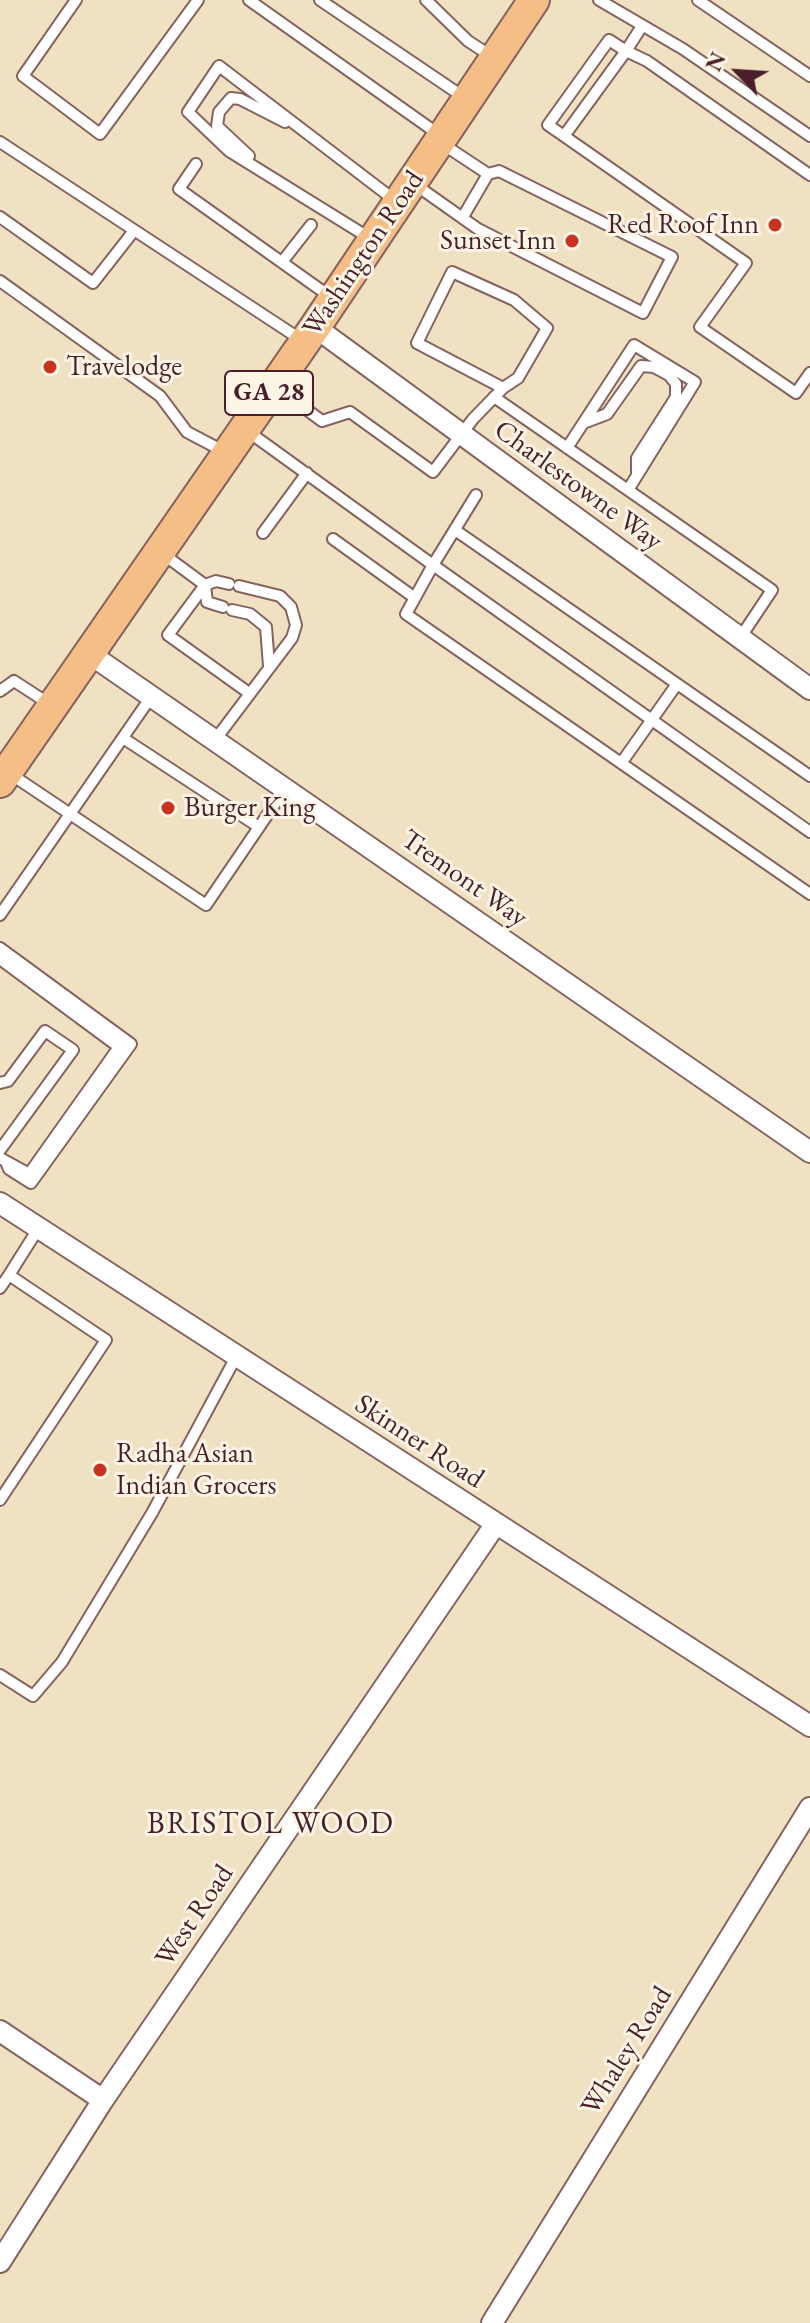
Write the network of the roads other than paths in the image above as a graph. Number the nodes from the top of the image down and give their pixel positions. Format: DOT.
graph roads {
  1 [pos="76,0"];
  2 [pos="198,0"];
  3 [pos="249,0"];
  4 [pos="320,0"];
  5 [pos="426,0"];
  6 [pos="534,0"];
  7 [pos="599,0"];
  8 [pos="698,0"];
  9 [pos="642,26"];
  10 [pos="626,51"];
  11 [pos="494,58"];
  12 [pos="810,76"];
  13 [pos="467,99"];
  14 [pos="311,136"];
  15 [pos="564,136"];
  16 [pos="810,136"];
  17 [pos="441,140"];
  18 [pos="0,142"];
  19 [pos="196,164"];
  20 [pos="488,174"];
  21 [pos="810,175"];
  22 [pos="270,176"];
  23 [pos="405,192"];
  24 [pos="464,215"];
  25 [pos="0,217"];
  26 [pos="311,225"];
  27 [pos="133,232"];
  28 [pos="373,241"];
  29 [pos="282,262"];
  30 [pos="0,281"];
  31 [pos="333,300"];
  32 [pos="310,334"];
  33 [pos="810,373"];
  34 [pos="274,385"];
  35 [pos="503,388"];
  36 [pos="494,397"];
  37 [pos="584,422"];
  38 [pos="461,436"];
  39 [pos="235,441"];
  40 [pos="567,448"];
  41 [pos="307,473"];
  42 [pos="637,476"];
  43 [pos="628,490"];
  44 [pos="476,495"];
  45 [pos="455,530"];
  46 [pos="263,533"];
  47 [pos="333,539"];
  48 [pos="159,550"];
  49 [pos="433,565"];
  50 [pos="205,585"];
  51 [pos="415,598"];
  52 [pos="740,638"];
  53 [pos="87,652"];
  54 [pos="269,666"];
  55 [pos="677,684"];
  56 [pos="810,689"];
  57 [pos="0,691"];
  58 [pos="249,693"];
  59 [pos="151,697"];
  60 [pos="52,706"];
  61 [pos="652,720"];
  62 [pos="123,738"];
  63 [pos="215,740"];
  64 [pos="622,762"];
  65 [pos="3,774"];
  66 [pos="810,776"];
  67 [pos="285,789"];
  68 [pos="71,814"];
  69 [pos="259,827"];
  70 [pos="810,832"];
  71 [pos="810,894"];
  72 [pos="0,915"];
  73 [pos="0,948"];
  74 [pos="0,959"];
  75 [pos="0,1083"];
  76 [pos="0,1150"];
  77 [pos="810,1152"];
  78 [pos="3,1160"];
  79 [pos="0,1203"];
  80 [pos="38,1229"];
  81 [pos="9,1275"];
  82 [pos="0,1288"];
  83 [pos="236,1357"];
  84 [pos="0,1500"];
  85 [pos="495,1525"];
  86 [pos="0,1675"];
  87 [pos="810,1726"];
  88 [pos="810,1808"];
  89 [pos="0,2031"];
  90 [pos="103,2100"];
  91 [pos="0,2262"];
  92 [pos="492,2323"];
  1 -- 2 [label="lane"];
  3 -- 17 [label="lane"];
  4 -- 13 [label="lane"];
  5 -- 11 [label="lane"];
  6 -- 11 [label="main road, Washington Road / GA 28"];
  7 -- 9 [label="lane"];
  8 -- 12 [label="lane"];
  9 -- 10 [label="lane"];
  9 -- 16 [label="lane"];
  10 -- 15 [label="lane"];
  10 -- 15 [label="lane"];
  10 -- 21 [label="lane"];
  11 -- 13 [label="main road, Washington Road / GA 28"];
  13 -- 17 [label="main road, Washington Road / GA 28"];
  14 -- 22 [label="lane"];
  14 -- 22 [label="lane"];
  14 -- 23 [label="lane"];
  15 -- 33 [label="lane"];
  17 -- 20 [label="lane"];
  17 -- 23 [label="main road, Washington Road / GA 28"];
  18 -- 27 [label="lane"];
  19 -- 29 [label="lane"];
  20 -- 24 [label="lane"];
  20 -- 24 [label="lane"];
  22 -- 28 [label="lane"];
  23 -- 24 [label="lane"];
  23 -- 28 [label="main road, Washington Road / GA 28"];
  25 -- 27 [label="lane"];
  26 -- 29 [label="lane"];
  27 -- 32 [label="lane"];
  28 -- 31 [label="main road, Washington Road / GA 28"];
  29 -- 31 [label="lane"];
  30 -- 39 [label="lane"];
  31 -- 32 [label="main road, Washington Road / GA 28"];
  32 -- 34 [label="main road, Washington Road / GA 28"];
  32 -- 38 [label="street, Charlestowne Way"];
  34 -- 38 [label="lane"];
  34 -- 39 [label="main road, Washington Road / GA 28"];
  35 -- 35 [label="lane"];
  35 -- 36 [label="lane"];
  36 -- 38 [label="lane"];
  36 -- 40 [label="lane"];
  37 -- 40 [label="lane"];
  37 -- 42 [label="lane"];
  37 -- 42 [label="lane"];
  38 -- 52 [label="street, Charlestowne Way"];
  39 -- 41 [label="lane"];
  39 -- 48 [label="main road, Washington Road / GA 28"];
  40 -- 43 [label="lane"];
  41 -- 46 [label="lane"];
  41 -- 49 [label="lane"];
  42 -- 43 [label="lane"];
  43 -- 52 [label="lane"];
  44 -- 45 [label="lane"];
  45 -- 49 [label="lane"];
  45 -- 55 [label="lane"];
  47 -- 51 [label="lane"];
  48 -- 50 [label="lane"];
  48 -- 53 [label="main road, Washington Road / GA 28"];
  49 -- 51 [label="lane"];
  49 -- 61 [label="lane"];
  50 -- 54 [label="lane"];
  50 -- 54 [label="lane"];
  50 -- 58 [label="lane"];
  51 -- 64 [label="lane"];
  52 -- 56 [label="street, Charlestowne Way"];
  53 -- 59 [label="street, Tremont Way"];
  53 -- 60 [label="main road, Washington Road / GA 28"];
  54 -- 58 [label="lane"];
  55 -- 61 [label="lane"];
  55 -- 66 [label="lane"];
  57 -- 60 [label="lane"];
  58 -- 63 [label="lane"];
  59 -- 62 [label="lane"];
  59 -- 63 [label="street, Tremont Way"];
  60 -- 65 [label="main road, Washington Road / GA 28"];
  61 -- 64 [label="lane"];
  61 -- 70 [label="lane"];
  62 -- 68 [label="lane"];
  62 -- 69 [label="lane"];
  63 -- 67 [label="street, Tremont Way"];
  64 -- 71 [label="lane"];
  65 -- 68 [label="lane"];
  67 -- 69 [label="lane"];
  67 -- 77 [label="street, Tremont Way"];
  68 -- 69 [label="lane"];
  68 -- 72 [label="lane"];
  73 -- 78 [label="lane"];
  74 -- 78 [label="lane"];
  75 -- 76 [label="lane"];
  79 -- 80 [label="street, Skinner Road"];
  80 -- 81 [label="lane"];
  80 -- 83 [label="street, Skinner Road"];
  81 -- 82 [label="lane"];
  81 -- 84 [label="lane"];
  83 -- 85 [label="street, Skinner Road"];
  83 -- 86 [label="lane"];
  85 -- 87 [label="street, Skinner Road"];
  85 -- 90 [label="street, West Road"];
  88 -- 92 [label="street, Whaley Road"];
  89 -- 90 [label="street"];
  90 -- 91 [label="street, West Road"];
}
